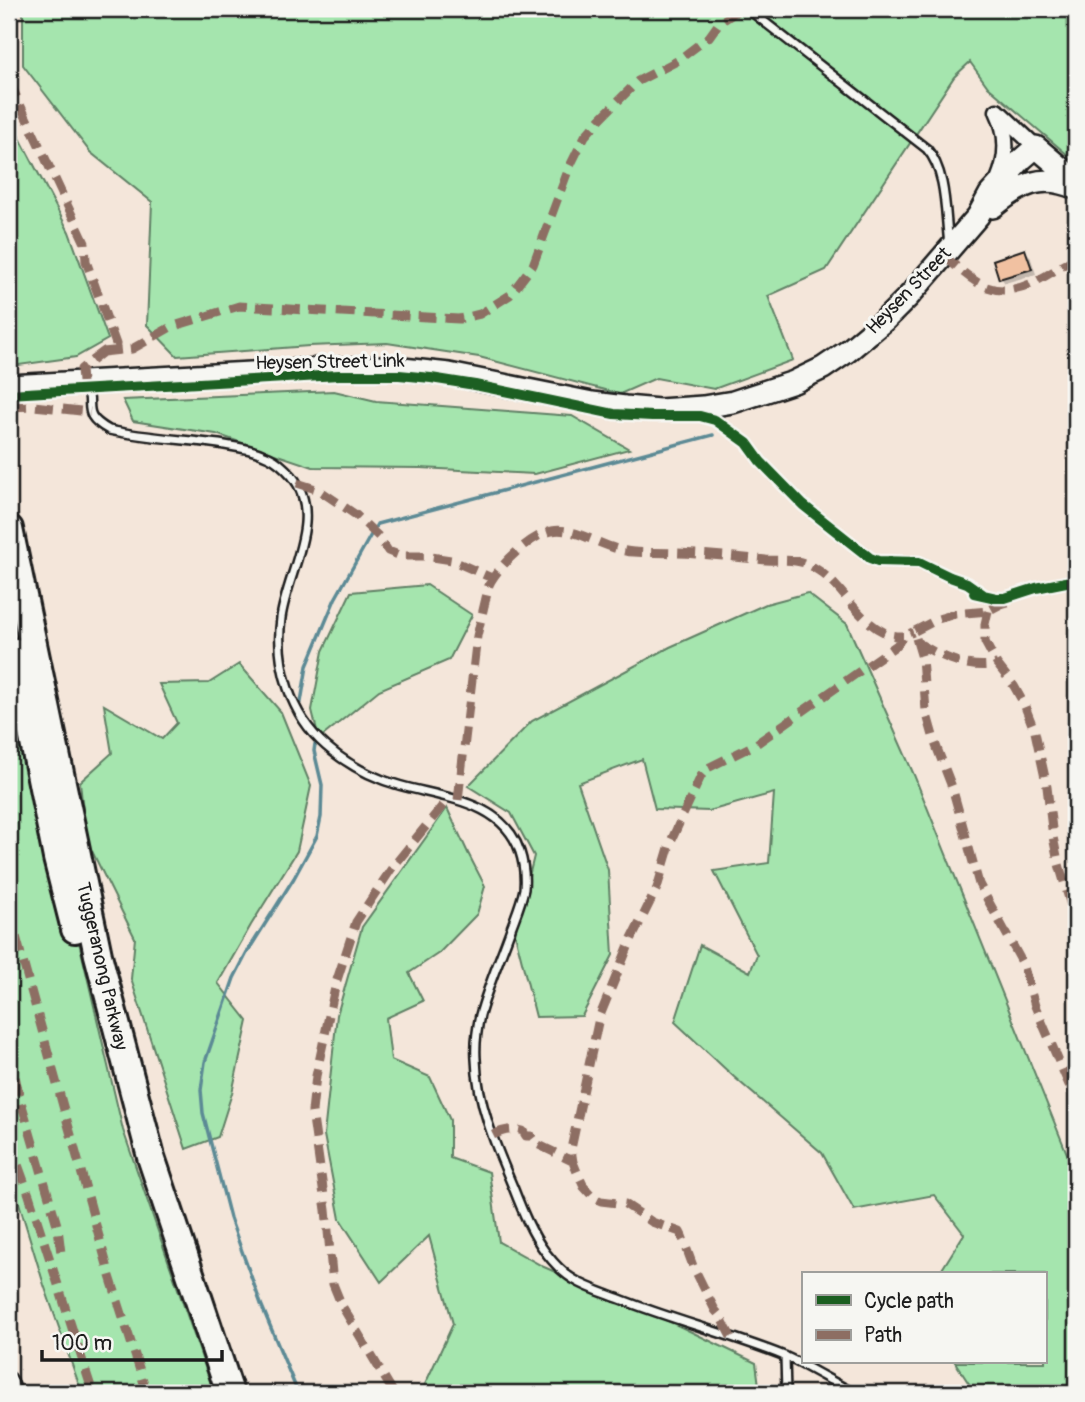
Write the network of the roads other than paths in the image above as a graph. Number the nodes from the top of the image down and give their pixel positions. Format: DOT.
graph roads {
  1 [pos="748,9"];
  2 [pos="1039,150"];
  3 [pos="1076,181"];
  4 [pos="1076,188"];
  5 [pos="987,206"];
  6 [pos="949,248"];
  7 [pos="82,382"];
  8 [pos="9,386"];
  9 [pos="9,529"];
  10 [pos="9,615"];
  11 [pos="785,1356"];
  12 [pos="9,1380"];
  13 [pos="14,1393"];
  14 [pos="213,1393"];
  15 [pos="230,1393"];
  16 [pos="786,1393"];
  17 [pos="854,1393"];
  1 -- 6 [label="lane"];
  2 -- 3 [label="main road"];
  2 -- 5 [label="main road, Heysen Street"];
  2 -- 5 [label="street"];
  4 -- 5 [label="main road"];
  5 -- 6 [label="main road, Heysen Street"];
  6 -- 7 [label="main road, Heysen Street"];
  7 -- 8 [label="main road, Heysen Street"];
  7 -- 11 [label="lane"];
  9 -- 15 [label="highway, Tuggeranong Parkway"];
  10 -- 14 [label="highway, Tuggeranong Parkway"];
  11 -- 16 [label="lane"];
  11 -- 17 [label="lane"];
  12 -- 13 [label="street"];
}
